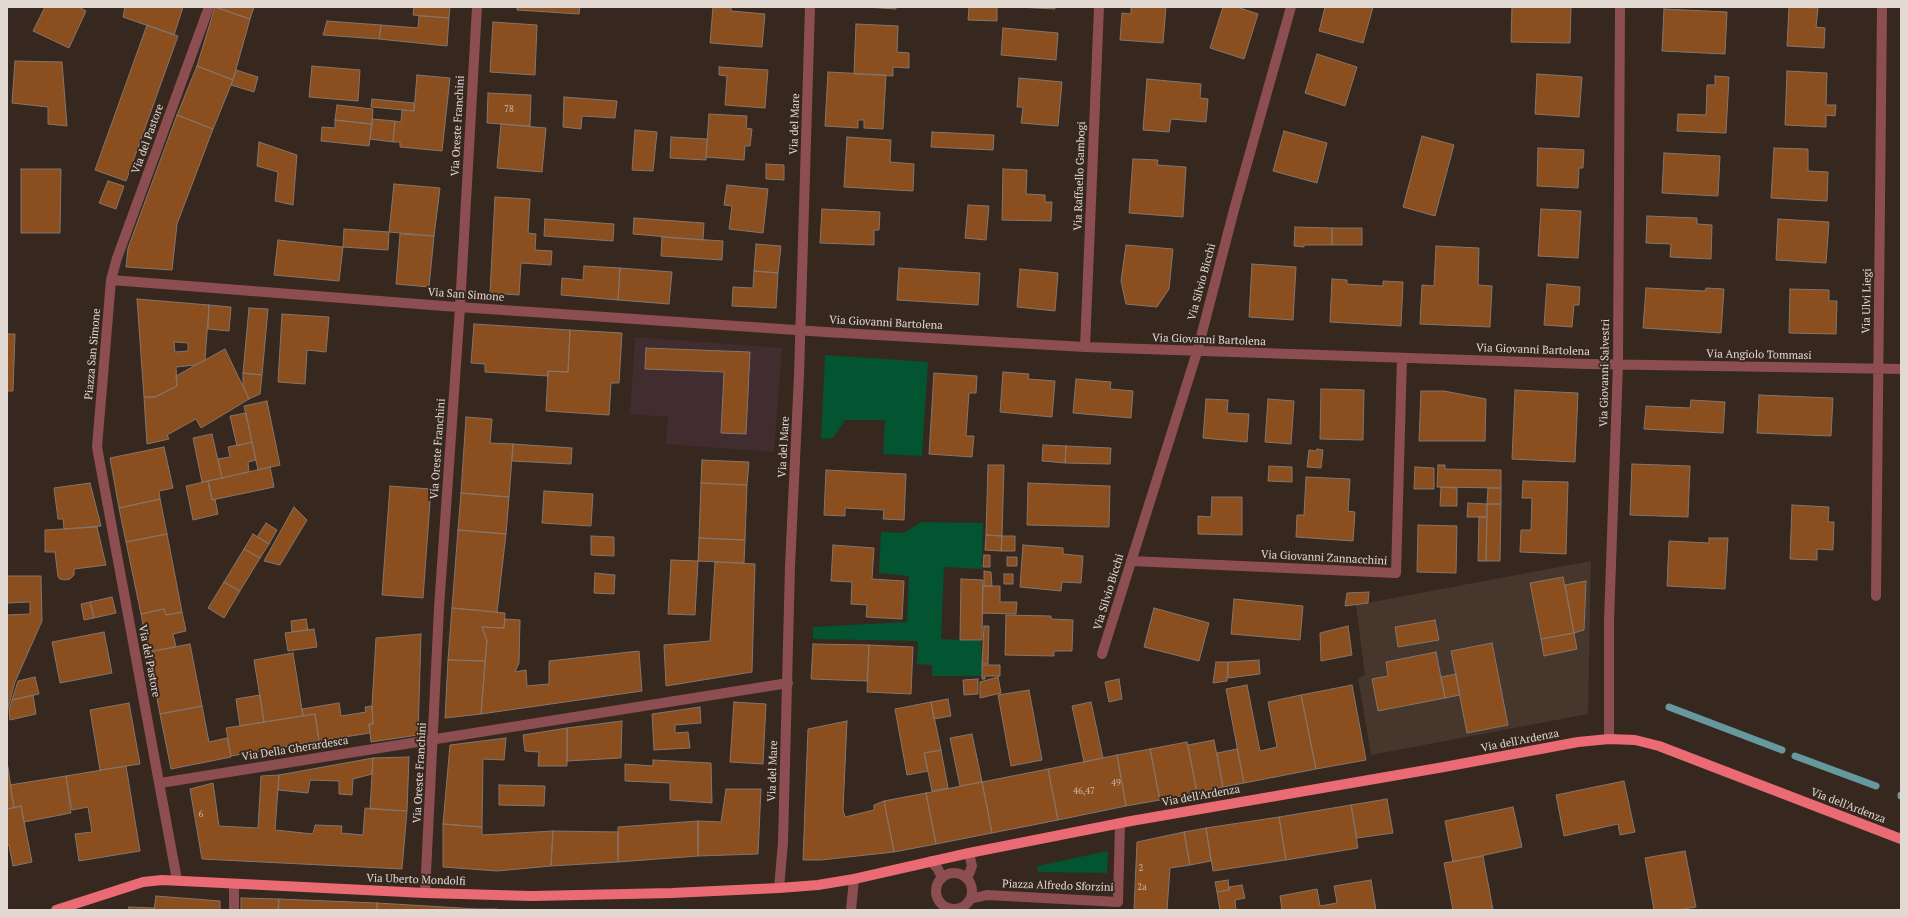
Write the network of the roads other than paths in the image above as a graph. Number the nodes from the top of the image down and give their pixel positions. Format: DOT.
graph roads {
  1 [pos="209,7"];
  2 [pos="477,7"];
  3 [pos="810,7"];
  4 [pos="1099,7"];
  5 [pos="1291,7"];
  6 [pos="1620,7"];
  7 [pos="1882,7"];
  8 [pos="111,280"];
  9 [pos="460,307"];
  10 [pos="800,330"];
  11 [pos="1085,347"];
  12 [pos="1197,352"];
  13 [pos="1402,358"];
  14 [pos="1618,364"];
  15 [pos="1878,368"];
  16 [pos="1901,369"];
  17 [pos="97,447"];
  18 [pos="1132,561"];
  19 [pos="1876,596"];
  20 [pos="1102,654"];
  21 [pos="788,683"];
  22 [pos="434,739"];
  23 [pos="1609,739"];
  24 [pos="160,783"];
  25 [pos="1120,823"];
  26 [pos="1901,839"];
  27 [pos="969,853"];
  28 [pos="931,861"];
  29 [pos="942,878"];
  30 [pos="967,878"];
  31 [pos="854,879"];
  32 [pos="177,880"];
  33 [pos="234,884"];
  34 [pos="779,888"];
  35 [pos="426,893"];
  36 [pos="86,899"];
  37 [pos="970,899"];
  38 [pos="950,909"];
  39 [pos="56,910"];
  40 [pos="83,910"];
  41 [pos="234,910"];
  42 [pos="851,910"];
  1 -- 8 [label="street, Via del Pastore"];
  2 -- 9 [label="street, Via Oreste Franchini"];
  3 -- 10 [label="street, Via del Mare"];
  4 -- 11 [label="street, Via Raffaello Gambogi"];
  5 -- 12 [label="street, Via Silvio Bicchi"];
  6 -- 14 [label="street, Via Giovanni Salvestri"];
  7 -- 15 [label="street, Via Ulvi Liegi"];
  8 -- 9 [label="street, Via San Simone"];
  8 -- 17 [label="street, Piazza San Simone"];
  9 -- 10 [label="street, Via San Simone"];
  9 -- 22 [label="street, Via Oreste Franchini"];
  10 -- 11 [label="street, Via Giovanni Bartolena"];
  10 -- 21 [label="street, Via del Mare"];
  11 -- 12 [label="street, Via Giovanni Bartolena"];
  12 -- 13 [label="street, Via Giovanni Bartolena"];
  12 -- 18 [label="street, Via Silvio Bicchi"];
  13 -- 14 [label="street, Via Giovanni Bartolena"];
  13 -- 18 [label="street, Via Giovanni Zannacchini"];
  14 -- 15 [label="street, Via Angiolo Tommasi"];
  14 -- 23 [label="street, Via Giovanni Salvestri"];
  15 -- 16 [label="street, Via Angiolo Tommasi"];
  15 -- 19 [label="street, Via Ulvi Liegi"];
  17 -- 24 [label="street, Via del Pastore"];
  18 -- 20 [label="street, Via Silvio Bicchi"];
  21 -- 22 [label="street, Via Della Gherardesca"];
  21 -- 34 [label="street, Via del Mare"];
  22 -- 24 [label="street, Via Della Gherardesca"];
  22 -- 35 [label="street, Via Oreste Franchini"];
  23 -- 25 [label="main road, Via dell'Ardenza"];
  23 -- 26 [label="main road, Via dell'Ardenza"];
  24 -- 32 [label="street, Via del Pastore"];
  25 -- 27 [label="main road"];
  25 -- 37 [label="street, Piazza Alfredo Sforzini"];
  27 -- 28 [label="main road"];
  27 -- 30 [label="street"];
  28 -- 29 [label="street"];
  28 -- 31 [label="main road"];
  29 -- 30 [label="street"];
  29 -- 38 [label="street"];
  30 -- 37 [label="street"];
  31 -- 34 [label="main road"];
  31 -- 42 [label="street"];
  32 -- 33 [label="main road, Via Uberto Mondolfi"];
  32 -- 36 [label="main road, Via Uberto Mondolfi"];
  33 -- 35 [label="main road, Via Uberto Mondolfi"];
  33 -- 41 [label="street"];
  34 -- 35 [label="main road, Via Uberto Mondolfi"];
  36 -- 39 [label="main road, Via Uberto Mondolfi"];
  36 -- 40 [label="street"];
  37 -- 38 [label="street"];
}
